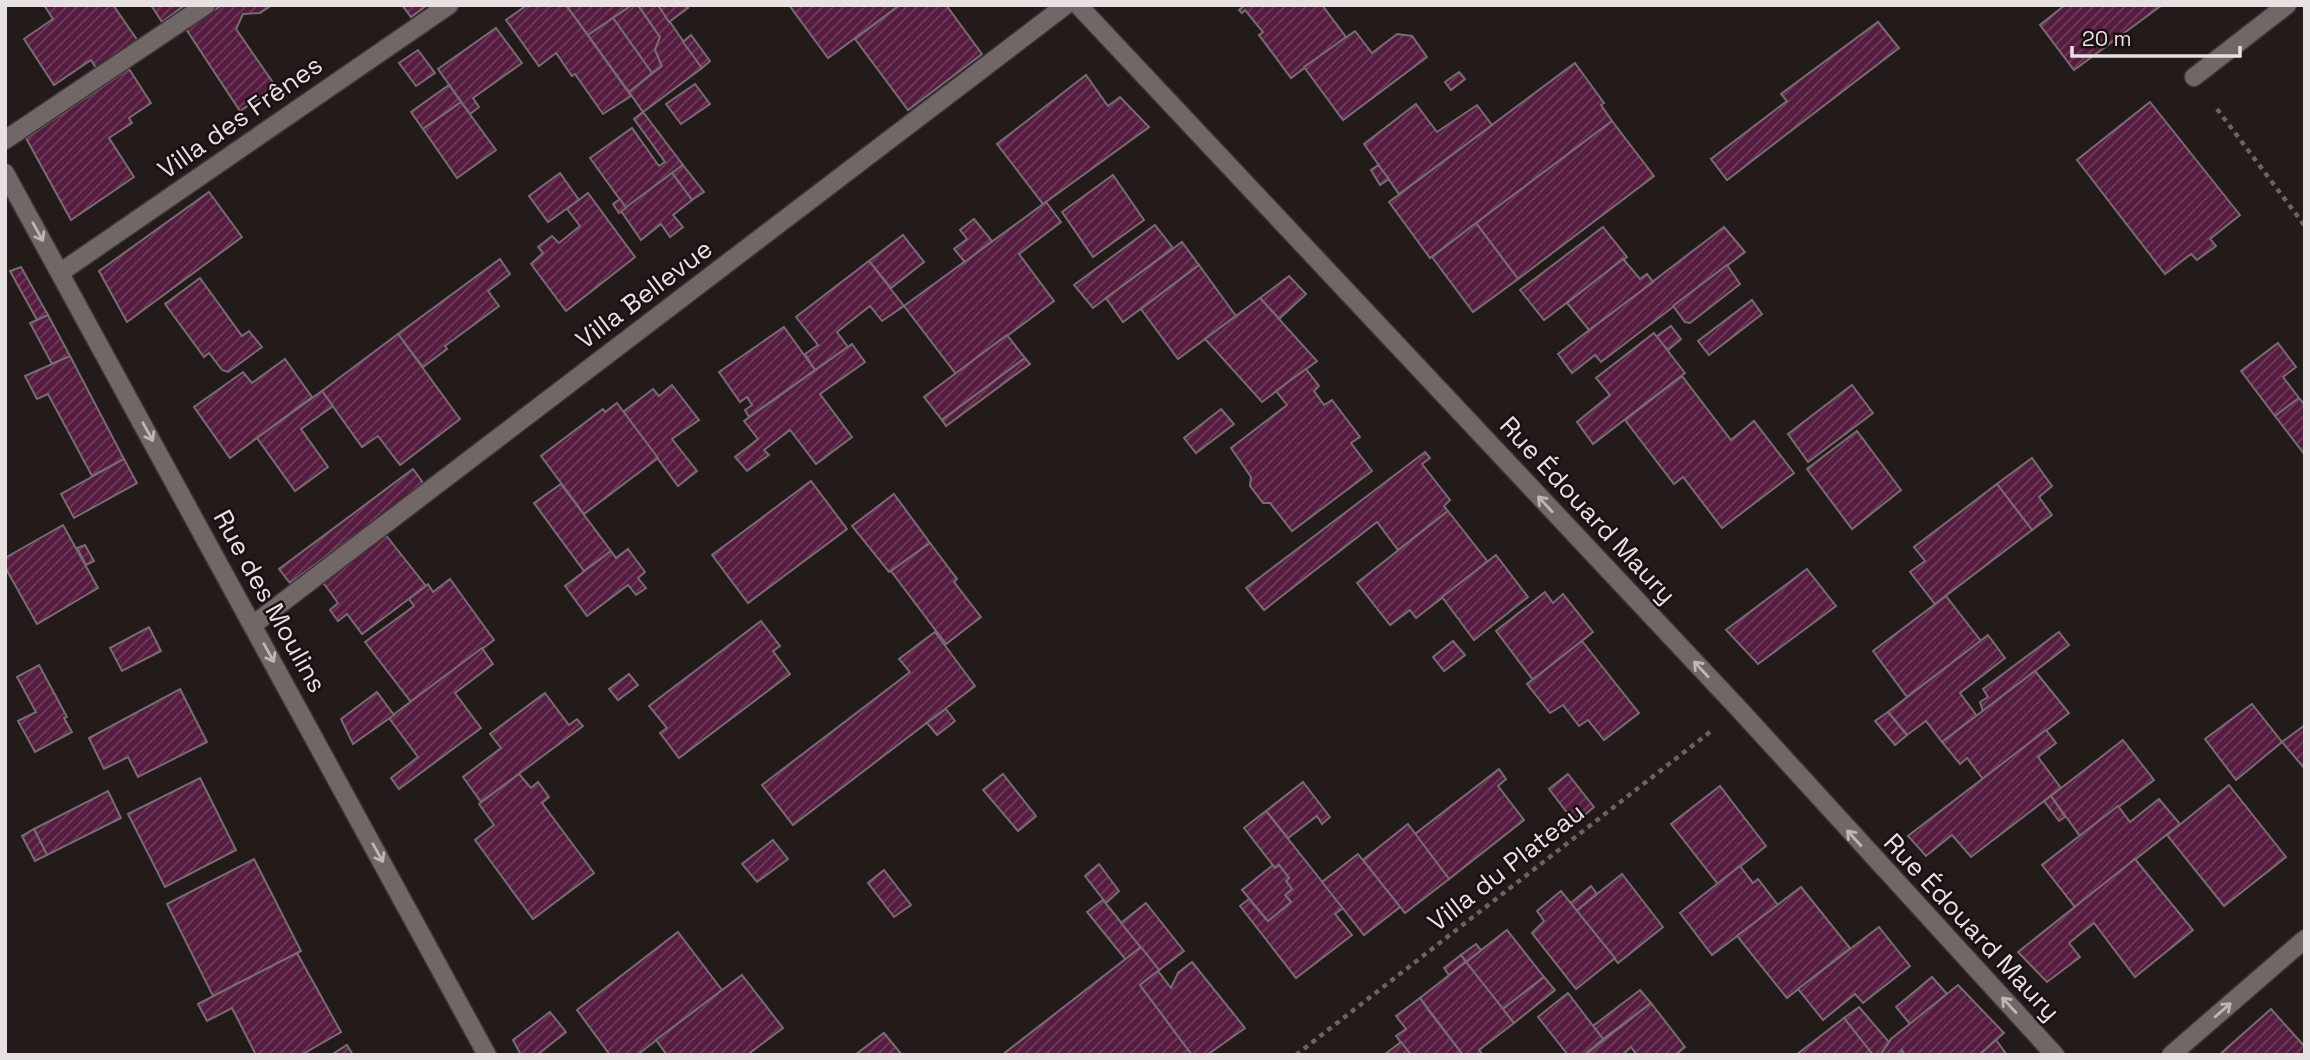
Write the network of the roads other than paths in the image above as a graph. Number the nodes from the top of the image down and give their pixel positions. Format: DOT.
graph roads {
  1 [pos="206,5"];
  2 [pos="449,5"];
  3 [pos="1066,5"];
  4 [pos="1078,5"];
  5 [pos="2287,5"];
  6 [pos="2194,77"];
  7 [pos="5,141"];
  8 [pos="5,173"];
  9 [pos="61,272"];
  10 [pos="254,624"];
  11 [pos="2305,939"];
  12 [pos="487,1055"];
  13 [pos="2055,1055"];
  14 [pos="2171,1055"];
  1 -- 7 [label="street"];
  2 -- 9 [label="street, Villa des Frênes"];
  3 -- 10 [label="street, Villa Bellevue"];
  13 -- 4 [label="street, Rue Édouard Maury, one-way"];
  5 -- 6 [label="street"];
  8 -- 9 [label="street, Rue des Moulins, one-way"];
  9 -- 10 [label="street, Rue des Moulins, one-way"];
  10 -- 12 [label="street, Rue des Moulins, one-way"];
  14 -- 11 [label="street, one-way"];
}
